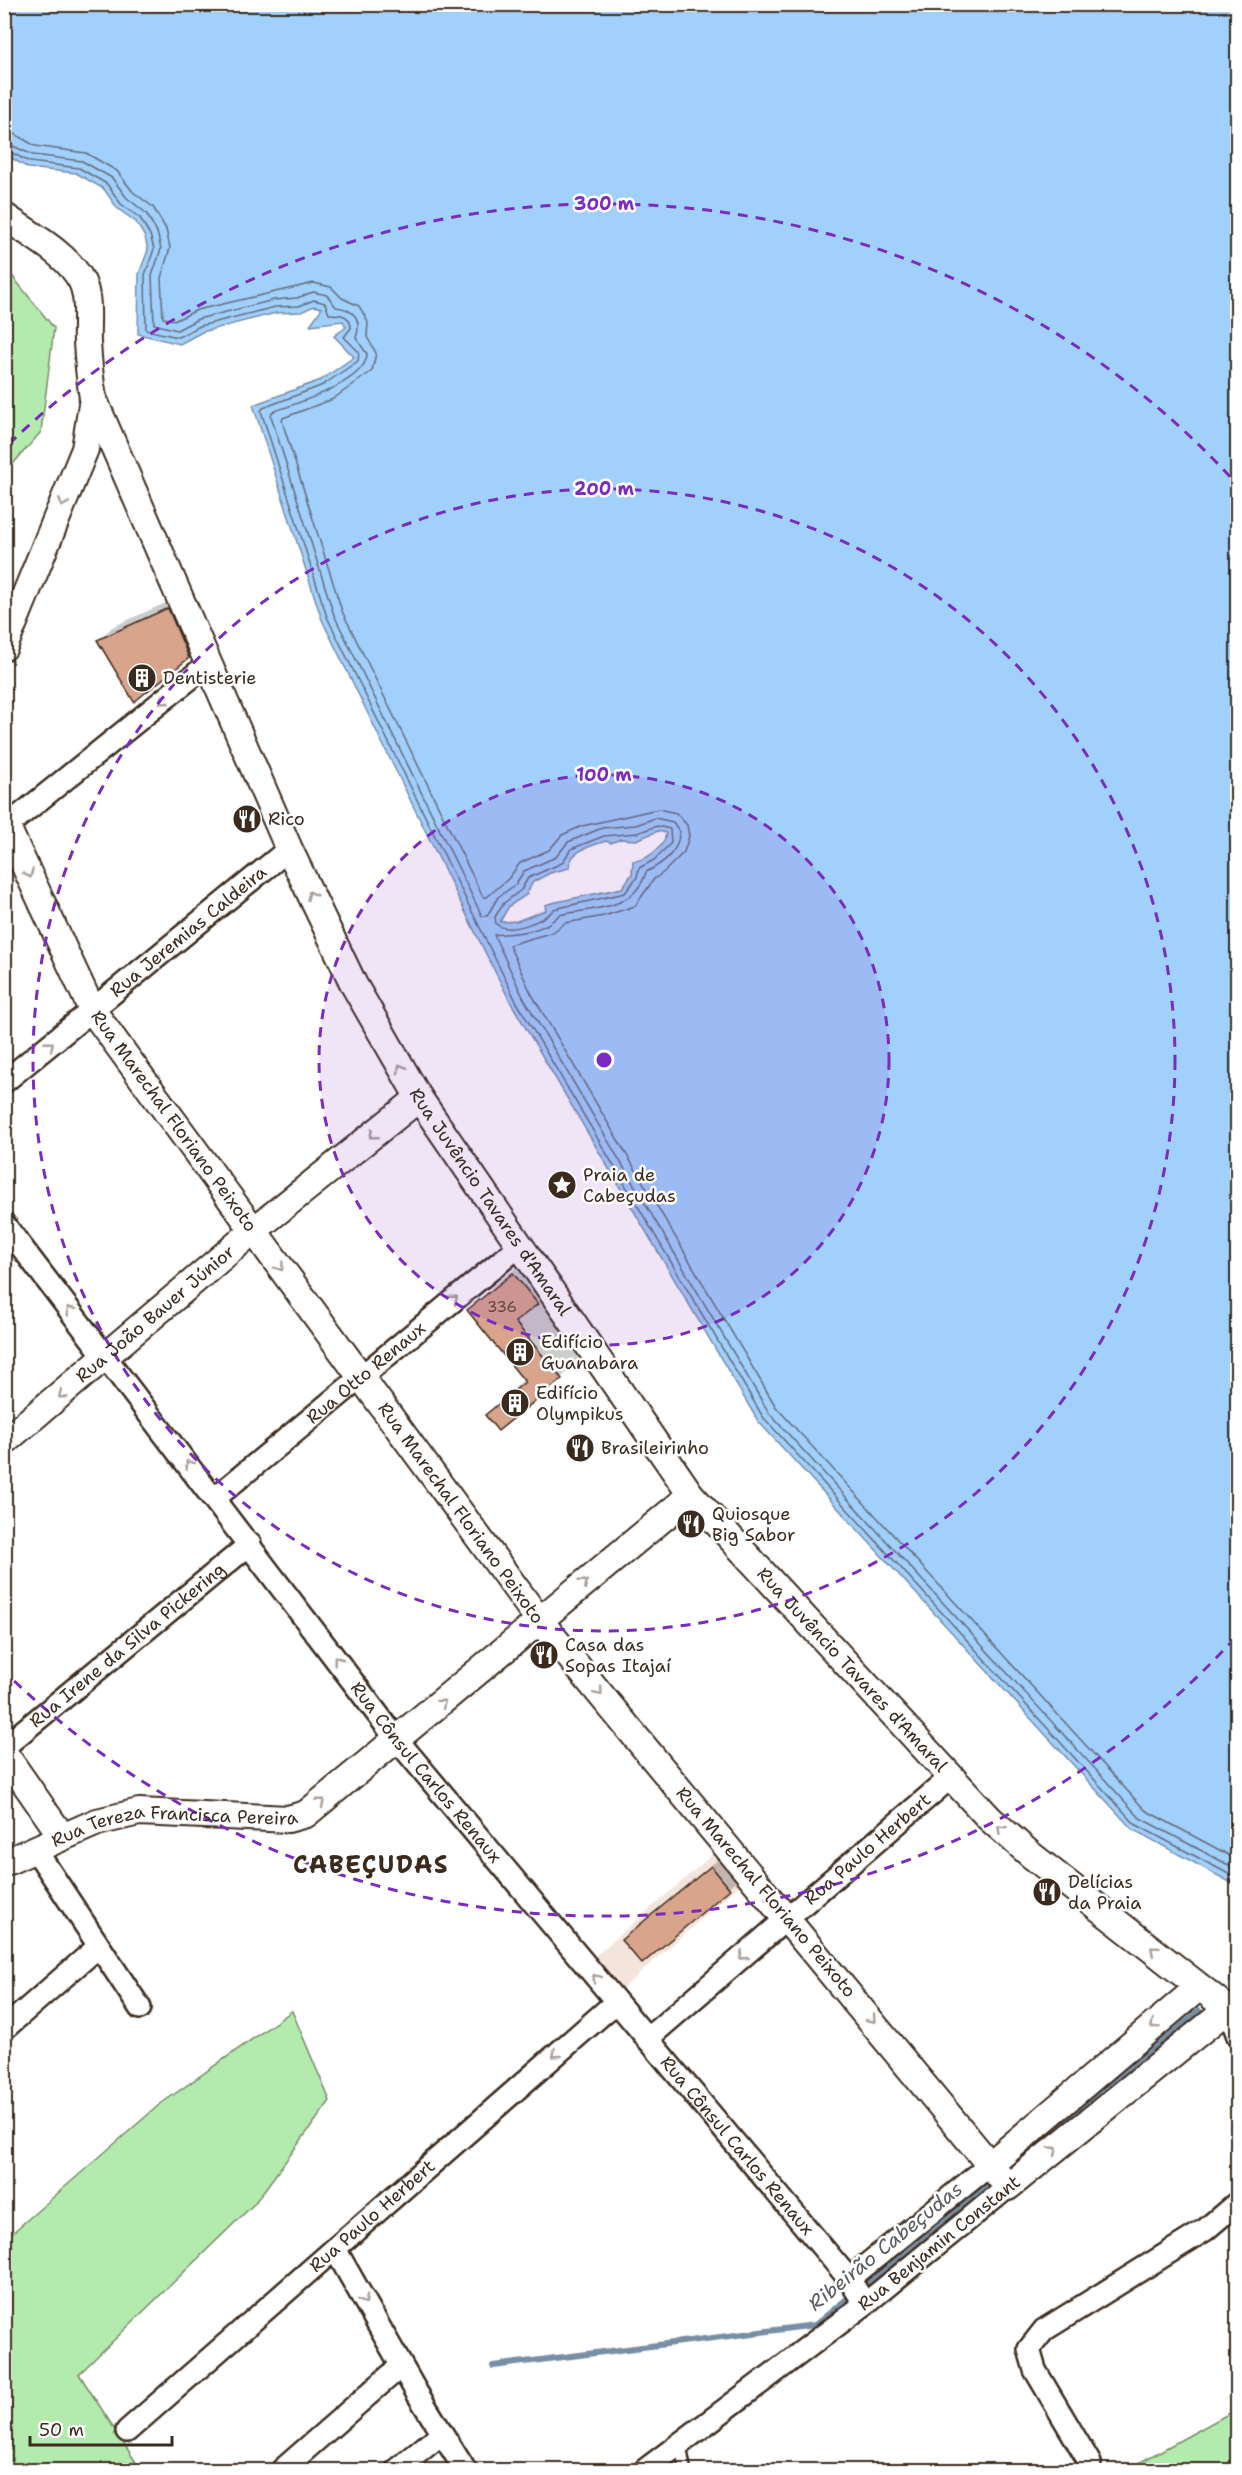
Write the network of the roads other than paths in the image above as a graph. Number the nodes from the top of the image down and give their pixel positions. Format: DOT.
graph roads {
  1 [pos="4,216"];
  2 [pos="93,398"];
  3 [pos="113,442"];
  4 [pos="85,449"];
  5 [pos="4,647"];
  6 [pos="208,664"];
  7 [pos="6,824"];
  8 [pos="289,849"];
  9 [pos="93,1010"];
  10 [pos="4,1082"];
  11 [pos="418,1098"];
  12 [pos="6,1229"];
  13 [pos="253,1231"];
  14 [pos="518,1247"];
  15 [pos="106,1357"];
  16 [pos="360,1376"];
  17 [pos="4,1442"];
  18 [pos="691,1496"];
  19 [pos="215,1498"];
  20 [pos="250,1544"];
  21 [pos="539,1620"];
  22 [pos="398,1741"];
  23 [pos="4,1746"];
  24 [pos="4,1753"];
  25 [pos="950,1778"];
  26 [pos="61,1836"];
  27 [pos="35,1849"];
  28 [pos="4,1863"];
  29 [pos="788,1918"];
  30 [pos="98,1947"];
  31 [pos="1199,1987"];
  32 [pos="616,2002"];
  33 [pos="140,2008"];
  34 [pos="1233,2012"];
  35 [pos="4,2030"];
  36 [pos="1238,2036"];
  37 [pos="647,2038"];
  38 [pos="999,2175"];
  39 [pos="1238,2202"];
  40 [pos="335,2249"];
  41 [pos="849,2279"];
  42 [pos="865,2304"];
  43 [pos="402,2366"];
  44 [pos="127,2431"];
  45 [pos="441,2434"];
  46 [pos="680,2443"];
  47 [pos="1090,2463"];
  48 [pos="282,2470"];
  49 [pos="397,2470"];
  50 [pos="465,2470"];
  51 [pos="645,2470"];
  52 [pos="685,2470"];
  1 -- 2 [label="street"];
  2 -- 3 [label="street, Rua Juvêncio Tavares d'Amaral"];
  2 -- 4 [label="street"];
  3 -- 4 [label="street"];
  3 -- 6 [label="street, Rua Juvêncio Tavares d'Amaral"];
  4 -- 5 [label="street, one-way"];
  6 -- 7 [label="street, one-way"];
  6 -- 8 [label="street, Rua Juvêncio Tavares d'Amaral"];
  7 -- 9 [label="street, Rua Marechal Floriano Peixoto, one-way"];
  8 -- 9 [label="street, Rua Jeremias Caldeira"];
  11 -- 8 [label="street, Rua Juvêncio Tavares d'Amaral, one-way"];
  10 -- 9 [label="street, Rua Jeremias Caldeira, one-way"];
  9 -- 13 [label="street, Rua Marechal Floriano Peixoto"];
  11 -- 13 [label="street, Rua João Bauer Júnior, one-way"];
  11 -- 14 [label="street, Rua Juvêncio Tavares d'Amaral"];
  15 -- 12 [label="street, Rua Cônsul Carlos Renaux, one-way"];
  13 -- 15 [label="street, Rua João Bauer Júnior"];
  13 -- 16 [label="street, Rua Marechal Floriano Peixoto, one-way"];
  16 -- 14 [label="street, Rua Otto Renaux, one-way"];
  14 -- 18 [label="street, Rua Juvêncio Tavares d'Amaral"];
  15 -- 17 [label="street, Rua João Bauer Júnior, one-way"];
  19 -- 15 [label="street, Rua Cônsul Carlos Renaux, one-way"];
  16 -- 19 [label="street, Rua Otto Renaux"];
  16 -- 21 [label="street, Rua Marechal Floriano Peixoto"];
  21 -- 18 [label="street, Rua Tereza Francisca Pereira, one-way"];
  18 -- 25 [label="street, Rua Juvêncio Tavares d'Amaral"];
  19 -- 20 [label="street, Rua Cônsul Carlos Renaux"];
  22 -- 20 [label="street, Rua Cônsul Carlos Renaux, one-way"];
  20 -- 23 [label="street, Rua Irene da Silva Pickering"];
  22 -- 21 [label="street, Rua Tereza Francisca Pereira, one-way"];
  21 -- 29 [label="street, Rua Marechal Floriano Peixoto, one-way"];
  26 -- 22 [label="street, Rua Tereza Francisca Pereira, one-way"];
  32 -- 22 [label="street, Rua Cônsul Carlos Renaux, one-way"];
  24 -- 26 [label="street"];
  25 -- 29 [label="street, Rua Paulo Herbert"];
  31 -- 25 [label="street, Rua Juvêncio Tavares d'Amaral, one-way"];
  26 -- 27 [label="street, Rua Tereza Francisca Pereira"];
  27 -- 28 [label="street, Rua Tereza Francisca Pereira"];
  27 -- 30 [label="street"];
  29 -- 37 [label="street, Rua Paulo Herbert, one-way"];
  29 -- 38 [label="street, Rua Marechal Floriano Peixoto, one-way"];
  30 -- 33 [label="street"];
  30 -- 35 [label="street"];
  31 -- 34 [label="street, Rua Juvêncio Tavares d'Amaral"];
  31 -- 38 [label="street, Rua Benjamin Constant, one-way"];
  32 -- 37 [label="street, Rua Cônsul Carlos Renaux"];
  32 -- 40 [label="street, Rua Paulo Herbert, one-way"];
  34 -- 36 [label="street"];
  38 -- 34 [label="street, Rua Benjamin Constant, one-way"];
  37 -- 41 [label="street, Rua Cônsul Carlos Renaux"];
  38 -- 41 [label="street, Rua Benjamin Constant"];
  38 -- 42 [label="street, Rua Benjamin Constant"];
  39 -- 47 [label="street"];
  40 -- 43 [label="street, one-way"];
  40 -- 44 [label="street, Rua Paulo Herbert"];
  41 -- 42 [label="street, Rua Cônsul Carlos Renaux"];
  42 -- 46 [label="street, Rua Benjamin Constant"];
  43 -- 45 [label="street"];
  43 -- 48 [label="street"];
  45 -- 49 [label="street"];
  45 -- 50 [label="street"];
  46 -- 51 [label="street, Rua Benjamin Constant"];
  46 -- 52 [label="lane"];
}
